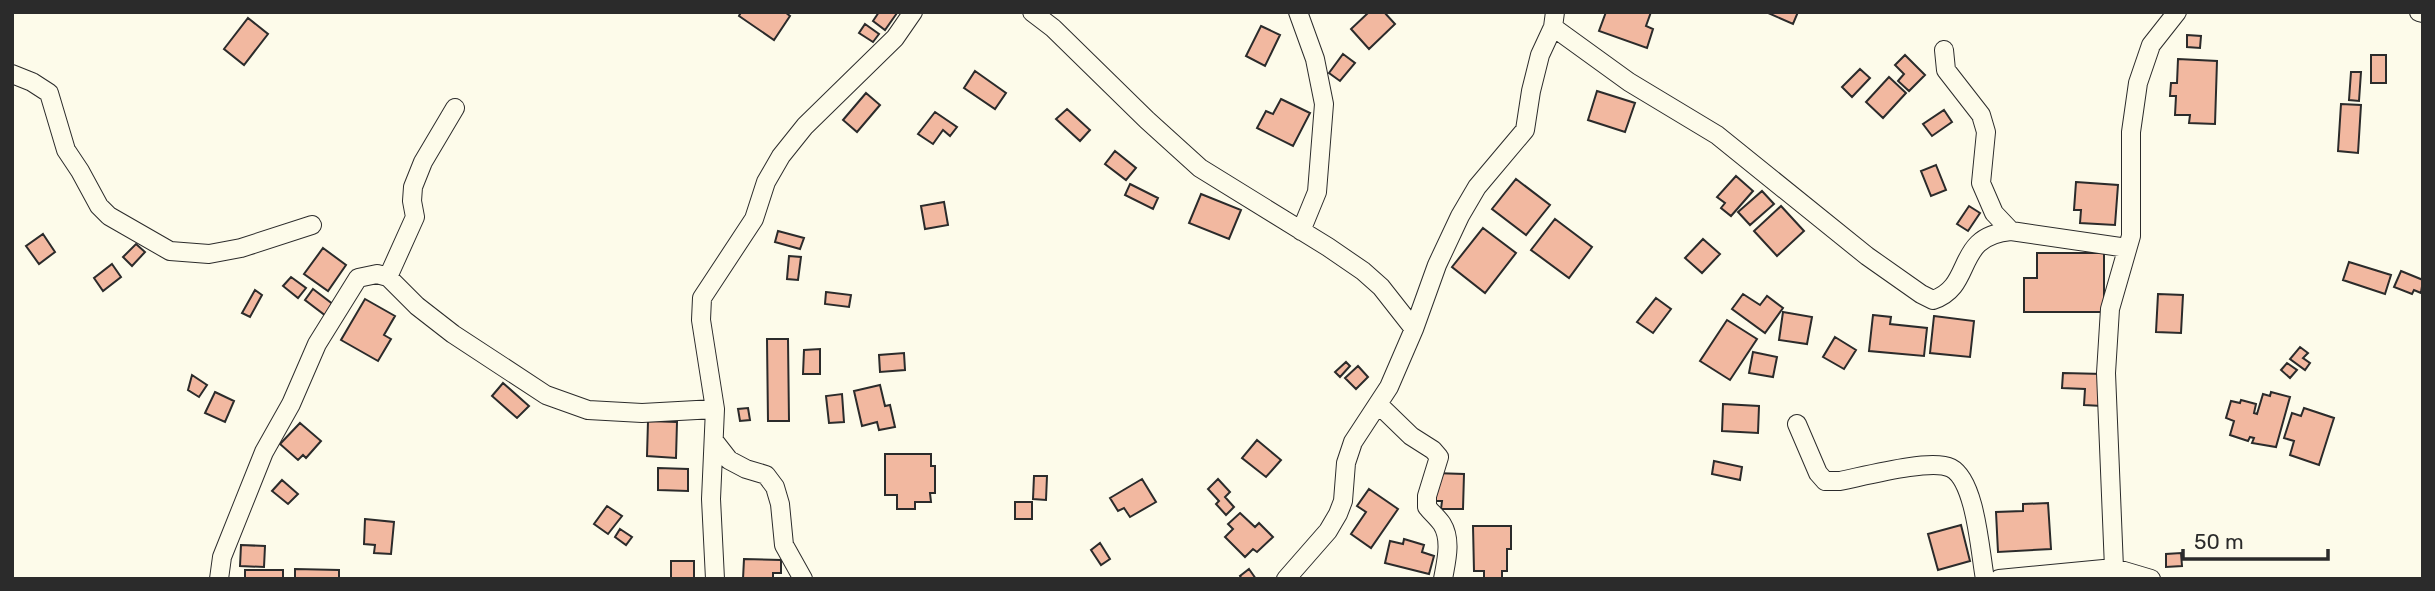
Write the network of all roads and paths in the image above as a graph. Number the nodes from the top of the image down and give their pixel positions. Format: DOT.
graph roads {
  1 [pos="913,12"];
  2 [pos="1032,12"];
  3 [pos="1298,12"];
  4 [pos="2176,12"];
  5 [pos="1554,20"];
  6 [pos="1944,50"];
  7 [pos="12,74"];
  8 [pos="455,108"];
  9 [pos="312,225"];
  10 [pos="1301,231"];
  11 [pos="2011,231"];
  12 [pos="2127,248"];
  13 [pos="388,277"];
  14 [pos="1414,330"];
  15 [pos="1379,405"];
  16 [pos="715,409"];
  17 [pos="1797,424"];
  18 [pos="715,442"];
  19 [pos="2116,573"];
  20 [pos="219,579"];
  21 [pos="715,579"];
  22 [pos="803,579"];
  23 [pos="1286,579"];
  24 [pos="1443,579"];
  25 [pos="1985,579"];
  26 [pos="1999,579"];
  27 [pos="2151,579"];
  1 -- 16 [label="street"];
  2 -- 10 [label="street"];
  3 -- 10 [label="street"];
  4 -- 12 [label="street"];
  5 -- 11 [label="street"];
  5 -- 14 [label="street"];
  6 -- 11 [label="street"];
  7 -- 9 [label="street"];
  8 -- 13 [label="street"];
  10 -- 14 [label="street"];
  11 -- 12 [label="street"];
  12 -- 19 [label="street"];
  13 -- 16 [label="street"];
  13 -- 20 [label="street"];
  14 -- 15 [label="street"];
  15 -- 23 [label="street"];
  15 -- 24 [label="street"];
  16 -- 18 [label="street"];
  17 -- 25 [label="street"];
  18 -- 21 [label="street"];
  18 -- 22 [label="street"];
  19 -- 26 [label="street"];
  19 -- 27 [label="street"];
}
